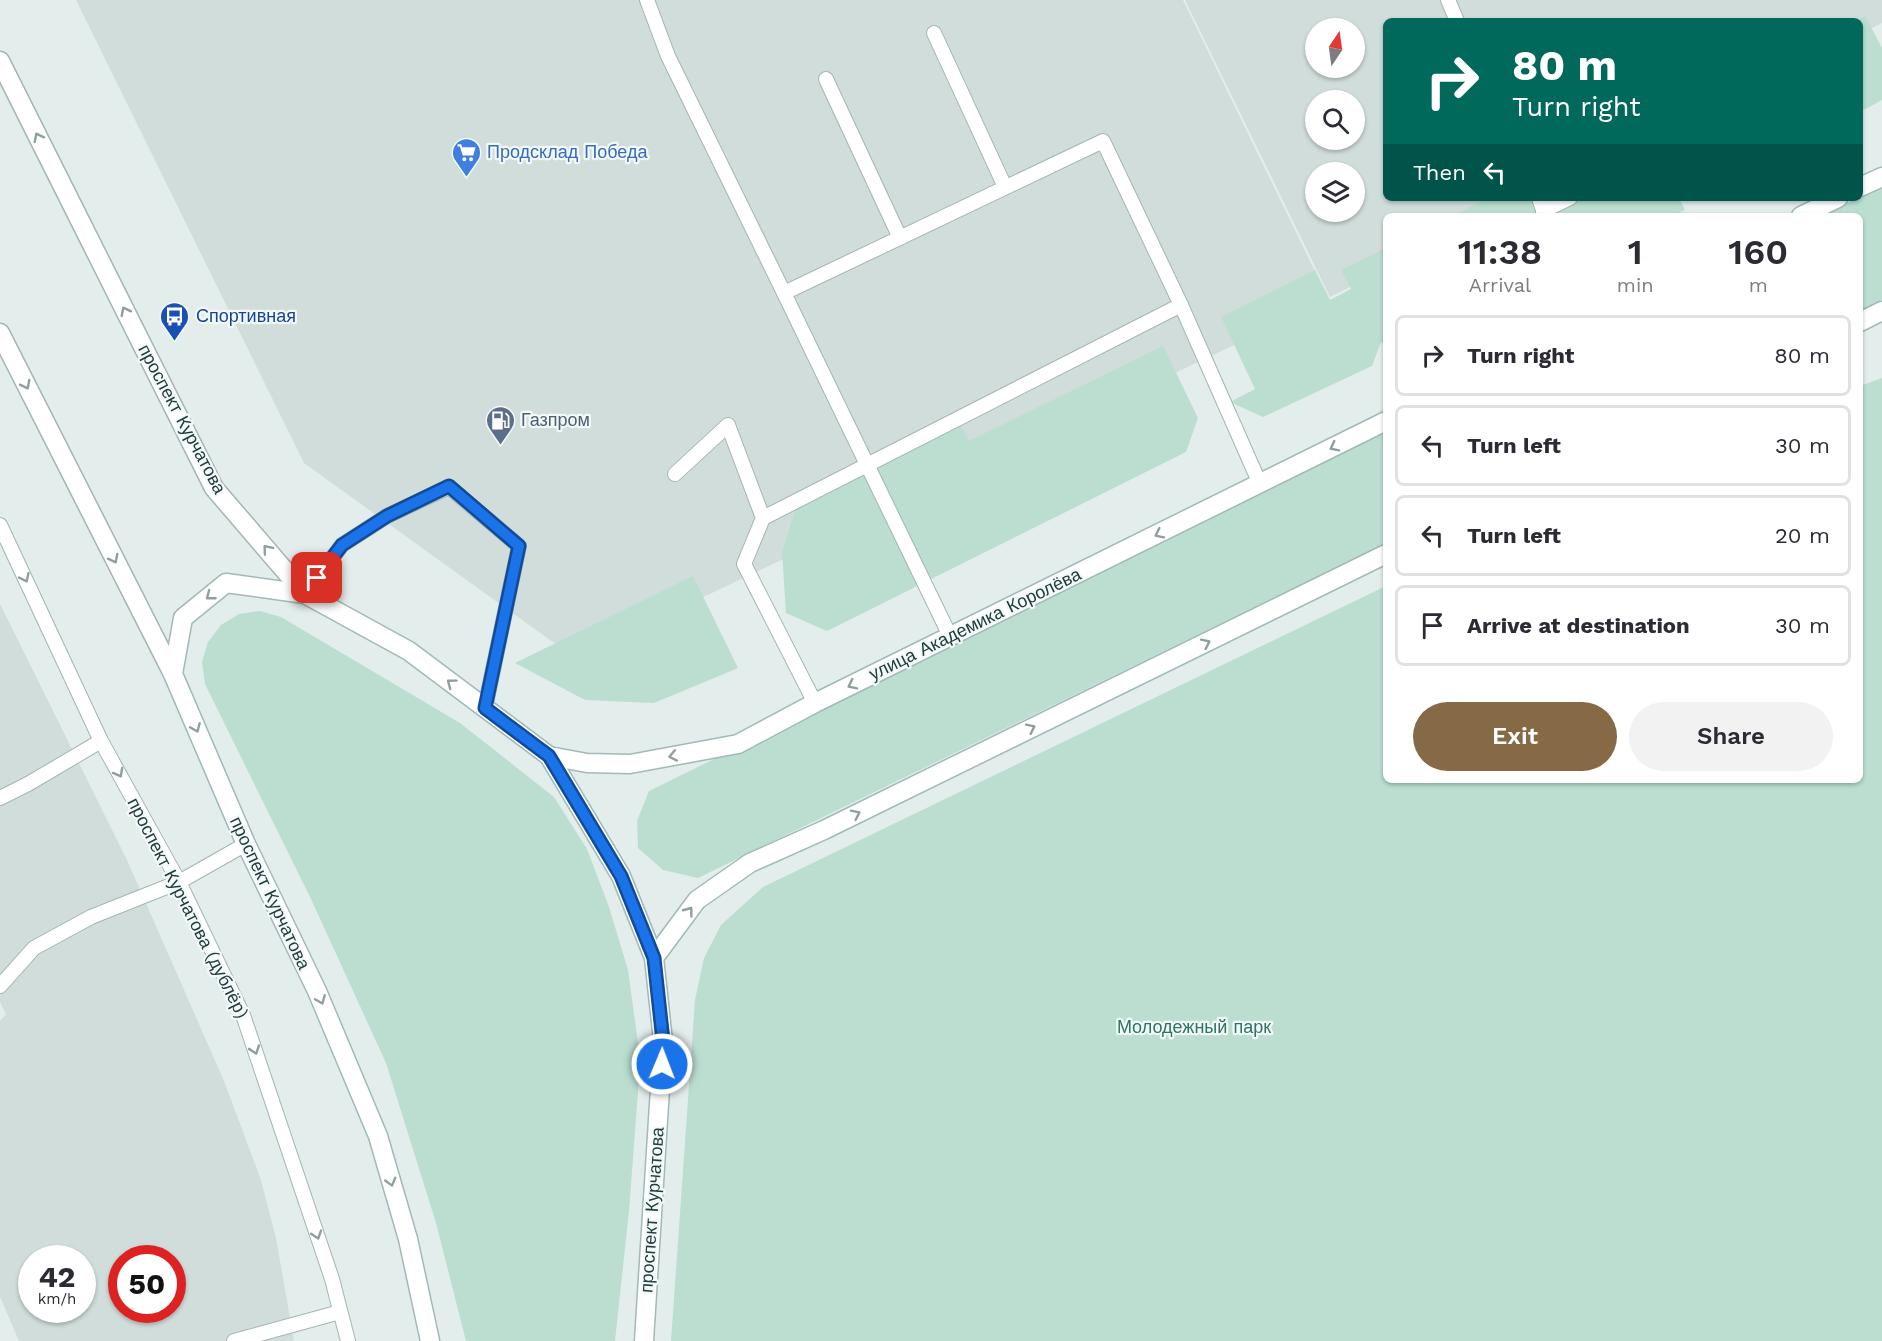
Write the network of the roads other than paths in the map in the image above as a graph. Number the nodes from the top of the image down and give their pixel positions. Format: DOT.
graph roads {
  1 [pos="648,0"];
  2 [pos="1448,0"];
  3 [pos="1456,18"];
  4 [pos="934,33"];
  5 [pos="0,61"];
  6 [pos="826,79"];
  7 [pos="1882,177"];
  8 [pos="1863,186"];
  9 [pos="1005,187"];
  10 [pos="1562,201"];
  11 [pos="1832,201"];
  12 [pos="1542,208"];
  13 [pos="1807,213"];
  14 [pos="900,238"];
  15 [pos="784,293"];
  16 [pos="1181,305"];
  17 [pos="1882,311"];
  18 [pos="1863,320"];
  19 [pos="0,333"];
  20 [pos="1383,422"];
  21 [pos="867,465"];
  22 [pos="675,474"];
  23 [pos="1260,484"];
  24 [pos="763,518"];
  25 [pos="0,525"];
  26 [pos="1383,555"];
  27 [pos="305,594"];
  28 [pos="950,636"];
  29 [pos="172,674"];
  30 [pos="815,703"];
  31 [pos="485,708"];
  32 [pos="101,741"];
  33 [pos="549,756"];
  34 [pos="0,798"];
  35 [pos="246,844"];
  36 [pos="179,882"];
  37 [pos="654,958"];
  38 [pos="0,986"];
  39 [pos="340,1312"];
  40 [pos="234,1341"];
  41 [pos="348,1341"];
  42 [pos="430,1341"];
  43 [pos="644,1341"];
  1 -- 15 [label="lane"];
  2 -- 3 [label="lane"];
  4 -- 9 [label="lane"];
  27 -- 5 [label="main road, проспект Курчатова, one-way"];
  6 -- 14 [label="lane"];
  7 -- 8 [label="main road"];
  9 -- 14 [label="lane"];
  9 -- 16 [label="lane"];
  10 -- 12 [label="lane"];
  11 -- 13 [label="main road"];
  14 -- 15 [label="lane"];
  15 -- 21 [label="lane"];
  16 -- 21 [label="lane"];
  16 -- 23 [label="lane"];
  17 -- 18 [label="main road"];
  19 -- 29 [label="main road, проспект Курчатова, one-way"];
  20 -- 23 [label="main road, улица Академика Королёва, one-way"];
  21 -- 24 [label="lane"];
  21 -- 28 [label="lane"];
  22 -- 24 [label="lane"];
  23 -- 28 [label="main road, улица Академика Королёва, one-way"];
  24 -- 30 [label="lane"];
  25 -- 32 [label="lane, проспект Курчатова (дублёр), one-way"];
  37 -- 26 [label="main road, one-way"];
  27 -- 29 [label="main road, one-way"];
  31 -- 27 [label="main road, проспект Курчатова, one-way"];
  27 -- 31 [label="lane"];
  28 -- 30 [label="main road, улица Академика Королёва, one-way"];
  29 -- 35 [label="main road, проспект Курчатова, one-way"];
  30 -- 33 [label="main road, улица Академика Королёва, one-way"];
  31 -- 33 [label="main road, проспект Курчатова"];
  32 -- 34 [label="lane"];
  32 -- 36 [label="lane, проспект Курчатова (дублёр), one-way"];
  33 -- 37 [label="main road, проспект Курчатова"];
  35 -- 36 [label="lane"];
  35 -- 42 [label="main road, проспект Курчатова, one-way"];
  36 -- 38 [label="lane"];
  36 -- 39 [label="lane, проспект Курчатова (дублёр), one-way"];
  37 -- 43 [label="main road, проспект Курчатова"];
  39 -- 40 [label="lane"];
  39 -- 41 [label="lane, проспект Курчатова (дублёр)"];
}
